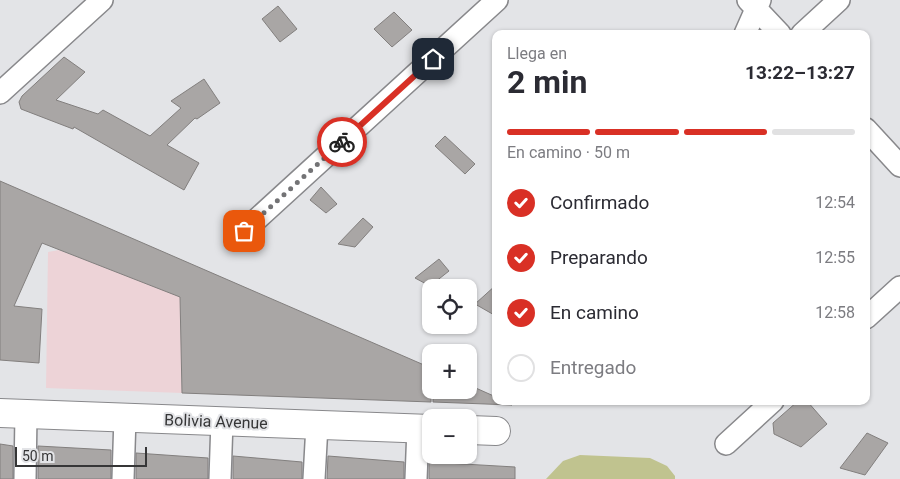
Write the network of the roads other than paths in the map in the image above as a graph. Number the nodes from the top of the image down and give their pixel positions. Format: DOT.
graph roads {
  1 [pos="102,0"];
  2 [pos="497,0"];
  3 [pos="839,0"];
  4 [pos="755,3"];
  5 [pos="746,30"];
  6 [pos="777,30"];
  7 [pos="806,30"];
  8 [pos="0,93"];
  9 [pos="870,133"];
  10 [pos="900,166"];
  11 [pos="244,231"];
  12 [pos="900,288"];
  13 [pos="870,314"];
  14 [pos="770,405"];
  15 [pos="13,413"];
  16 [pos="125,418"];
  17 [pos="222,421"];
  18 [pos="318,425"];
  19 [pos="422,429"];
  20 [pos="477,431"];
  21 [pos="496,432"];
  22 [pos="726,444"];
  23 [pos="422,446"];
  24 [pos="25,479"];
  25 [pos="123,479"];
  26 [pos="220,479"];
  27 [pos="314,479"];
  28 [pos="416,479"];
  1 -- 8 [label="street"];
  2 -- 11 [label="street"];
  3 -- 7 [label="street"];
  4 -- 5 [label="street"];
  4 -- 6 [label="street"];
  9 -- 10 [label="street"];
  12 -- 13 [label="street"];
  14 -- 22 [label="street"];
  15 -- 16 [label="main road, Bolivia Avenue"];
  15 -- 24 [label="street"];
  16 -- 17 [label="main road, Bolivia Avenue"];
  16 -- 25 [label="street"];
  17 -- 18 [label="main road, Bolivia Avenue"];
  17 -- 26 [label="street"];
  18 -- 19 [label="main road, Bolivia Avenue"];
  18 -- 27 [label="street"];
  20 -- 21 [label="main road"];
  23 -- 28 [label="street"];
}
